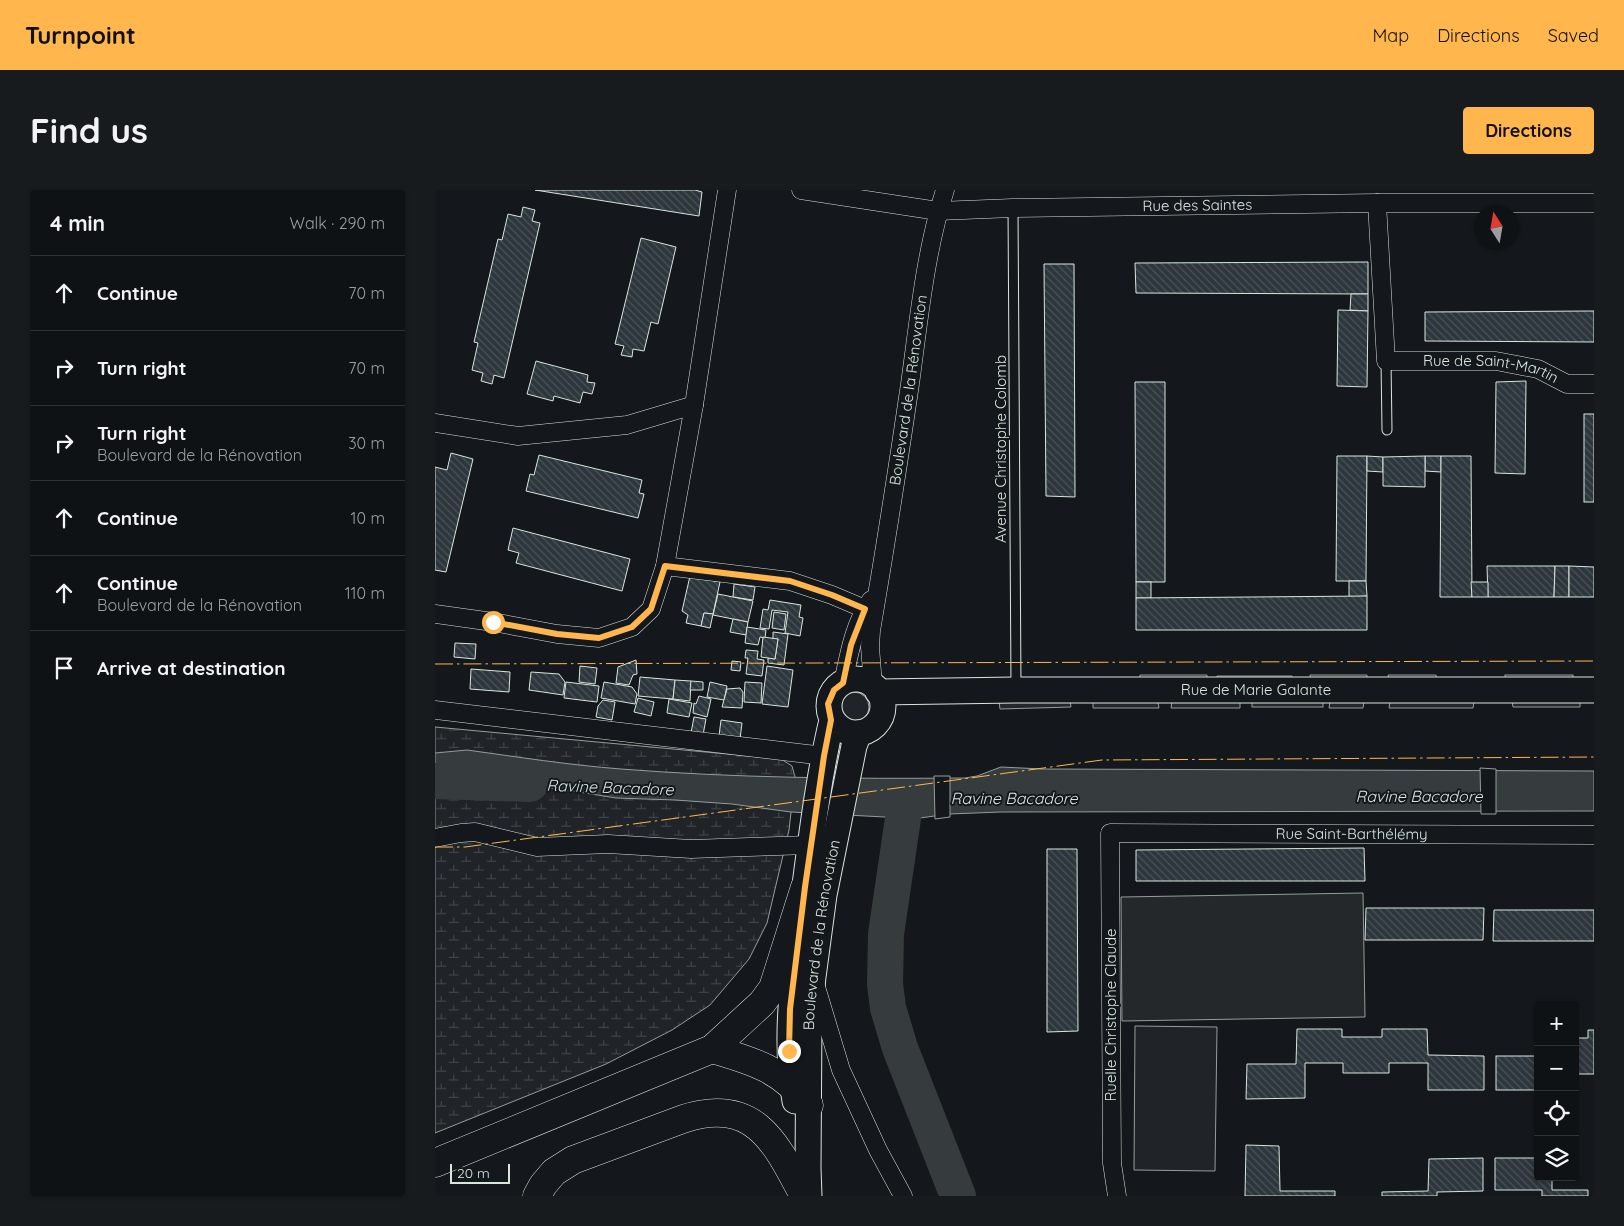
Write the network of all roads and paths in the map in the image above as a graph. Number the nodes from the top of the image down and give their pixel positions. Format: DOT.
graph roads {
  1 [pos="727,190"];
  2 [pos="801,190"];
  3 [pos="945,190"];
  4 [pos="1377,202"];
  5 [pos="1594,203"];
  6 [pos="1013,208"];
  7 [pos="939,211"];
  8 [pos="1386,361"];
  9 [pos="1594,384"];
  10 [pos="694,406"];
  11 [pos="435,423"];
  12 [pos="1387,430"];
  13 [pos="665,566"];
  14 [pos="877,592"];
  15 [pos="865,609"];
  16 [pos="435,614"];
  17 [pos="843,683"];
  18 [pos="876,689"];
  19 [pos="1016,690"];
  20 [pos="1594,690"];
  21 [pos="916,691"];
  22 [pos="435,710"];
  23 [pos="881,717"];
  24 [pos="827,738"];
  25 [pos="856,740"];
  26 [pos="1110,833"];
  27 [pos="812,834"];
  28 [pos="1594,836"];
  29 [pos="435,838"];
  30 [pos="805,887"];
  31 [pos="813,977"];
  32 [pos="711,1049"];
  33 [pos="801,1095"];
  34 [pos="435,1163"];
  35 [pos="537,1196"];
  36 [pos="804,1196"];
  37 [pos="809,1196"];
  38 [pos="903,1196"];
  39 [pos="1117,1196"];
  1 -- 10 [label="street"];
  2 -- 7 [label="street, Rue des Saintes"];
  3 -- 7 [label="street, Boulevard de la Rénovation"];
  4 -- 5 [label="street, Rue des Saintes"];
  4 -- 6 [label="street, Rue des Saintes"];
  4 -- 8 [label="street"];
  6 -- 7 [label="street, Rue des Saintes"];
  6 -- 19 [label="lane, Avenue Christophe Colomb"];
  7 -- 14 [label="street, Boulevard de la Rénovation"];
  8 -- 9 [label="street, Rue de Saint-Martin"];
  8 -- 12 [label="lane"];
  10 -- 11 [label="street"];
  10 -- 13 [label="street"];
  13 -- 15 [label="street"];
  13 -- 16 [label="street"];
  14 -- 15 [label="street, Boulevard de la Rénovation"];
  14 -- 18 [label="street, Boulevard de la Rénovation"];
  15 -- 17 [label="street, Boulevard de la Rénovation"];
  17 -- 18 [label="main road, Rue de Marie Galante"];
  17 -- 24 [label="main road, Boulevard de la Rénovation"];
  18 -- 21 [label="main road, Rue de Marie Galante"];
  18 -- 23 [label="main road"];
  19 -- 20 [label="main road, Rue de Marie Galante"];
  19 -- 21 [label="main road, Rue de Marie Galante"];
  21 -- 23 [label="main road"];
  22 -- 24 [label="street"];
  23 -- 25 [label="main road"];
  24 -- 25 [label="main road"];
  24 -- 27 [label="main road, Boulevard de la Rénovation"];
  25 -- 31 [label="main road, Boulevard de la Rénovation"];
  26 -- 28 [label="street, Rue Saint-Barthélémy"];
  26 -- 39 [label="street, Ruelle Christophe Claude"];
  27 -- 29 [label="street"];
  27 -- 30 [label="main road, Boulevard de la Rénovation"];
  30 -- 32 [label="highway"];
  30 -- 33 [label="main road, Boulevard de la Rénovation"];
  31 -- 33 [label="main road, Boulevard de la Rénovation"];
  31 -- 38 [label="street"];
  32 -- 33 [label="highway"];
  32 -- 34 [label="highway"];
  33 -- 37 [label="main road, Boulevard de la Rénovation"];
  35 -- 36 [label="highway"];
}
